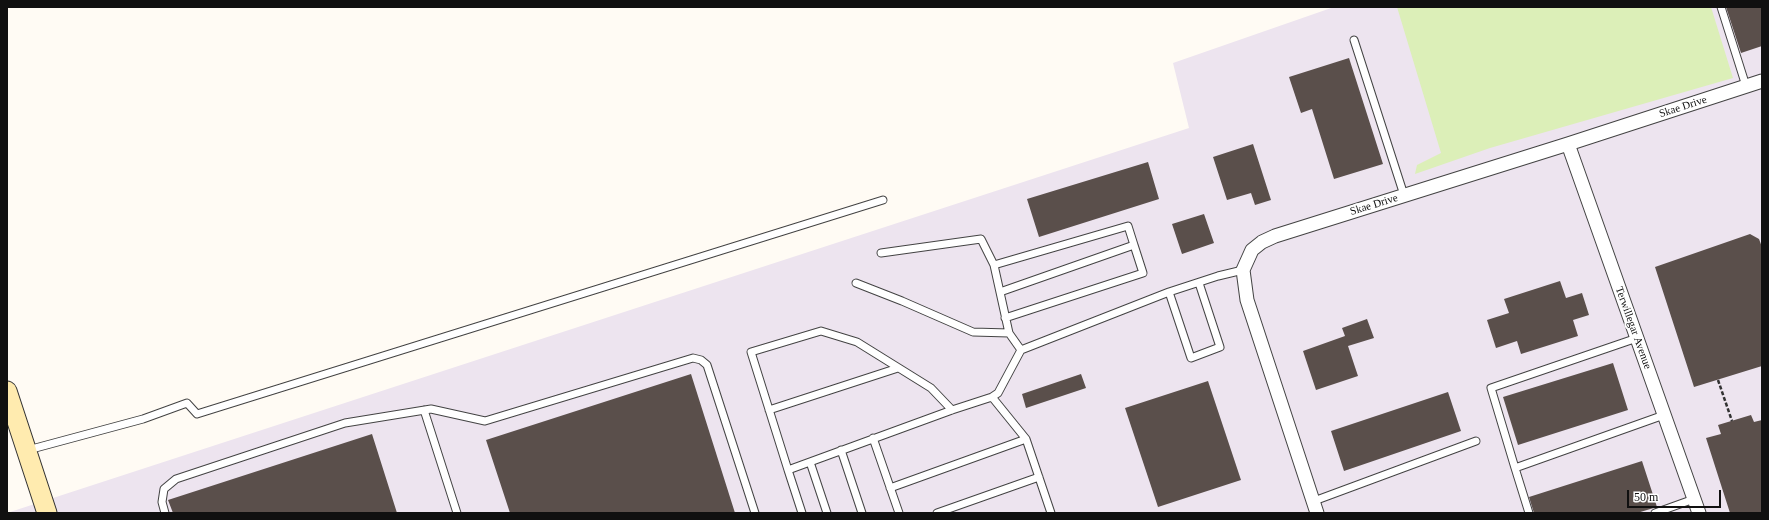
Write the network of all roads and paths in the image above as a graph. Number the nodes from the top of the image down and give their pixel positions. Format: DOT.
graph roads {
  1 [pos="1721,7"];
  2 [pos="1354,40"];
  3 [pos="1762,81"];
  4 [pos="1746,86"];
  5 [pos="1568,144"];
  6 [pos="1404,195"];
  7 [pos="884,200"];
  8 [pos="1134,245"];
  9 [pos="882,253"];
  10 [pos="994,265"];
  11 [pos="1243,270"];
  12 [pos="856,283"];
  13 [pos="1199,283"];
  14 [pos="1000,292"];
  15 [pos="1169,292"];
  16 [pos="1005,318"];
  17 [pos="1009,333"];
  18 [pos="1637,338"];
  19 [pos="1021,350"];
  20 [pos="898,368"];
  21 [pos="1718,380"];
  22 [pos="7,391"];
  23 [pos="992,397"];
  24 [pos="424,410"];
  25 [pos="769,410"];
  26 [pos="952,410"];
  27 [pos="1664,415"];
  28 [pos="1732,421"];
  29 [pos="873,438"];
  30 [pos="1026,439"];
  31 [pos="1476,441"];
  32 [pos="26,450"];
  33 [pos="841,450"];
  34 [pos="810,462"];
  35 [pos="1515,468"];
  36 [pos="788,470"];
  37 [pos="1040,478"];
  38 [pos="890,488"];
  39 [pos="1694,499"];
  40 [pos="1316,507"];
  41 [pos="47,513"];
  42 [pos="165,513"];
  43 [pos="457,513"];
  44 [pos="755,513"];
  45 [pos="802,513"];
  46 [pos="827,513"];
  47 [pos="862,513"];
  48 [pos="899,513"];
  49 [pos="937,513"];
  50 [pos="1051,513"];
  51 [pos="1530,513"];
  52 [pos="1655,513"];
  53 [pos="1699,513"];
  1 -- 4 [label="lane"];
  2 -- 6 [label="lane"];
  3 -- 4 [label="street, Skae Drive"];
  4 -- 5 [label="street, Skae Drive"];
  5 -- 6 [label="street, Skae Drive"];
  5 -- 18 [label="street, Terwillegar Avenue"];
  6 -- 11 [label="street, Skae Drive"];
  7 -- 32 [label="lane"];
  8 -- 10 [label="lane"];
  8 -- 14 [label="lane"];
  8 -- 16 [label="lane"];
  9 -- 10 [label="lane"];
  10 -- 14 [label="lane"];
  11 -- 13 [label="lane"];
  11 -- 40 [label="street, Skae Drive"];
  12 -- 17 [label="lane"];
  13 -- 15 [label="lane"];
  13 -- 15 [label="lane"];
  14 -- 16 [label="lane"];
  15 -- 19 [label="lane"];
  16 -- 17 [label="lane"];
  17 -- 19 [label="lane"];
  18 -- 27 [label="street, Terwillegar Avenue"];
  18 -- 35 [label="lane"];
  19 -- 23 [label="lane"];
  20 -- 25 [label="lane"];
  20 -- 25 [label="lane"];
  20 -- 26 [label="lane"];
  21 -- 28 [label="path"];
  22 -- 32 [label="main road"];
  23 -- 26 [label="lane"];
  23 -- 30 [label="lane"];
  24 -- 42 [label="lane"];
  24 -- 43 [label="lane"];
  24 -- 44 [label="lane"];
  25 -- 36 [label="lane"];
  26 -- 29 [label="lane"];
  27 -- 35 [label="lane"];
  27 -- 39 [label="street, Terwillegar Avenue"];
  29 -- 33 [label="lane"];
  29 -- 38 [label="lane"];
  30 -- 37 [label="lane"];
  30 -- 38 [label="lane"];
  31 -- 40 [label="lane"];
  32 -- 41 [label="main road"];
  33 -- 34 [label="lane"];
  33 -- 47 [label="lane"];
  34 -- 36 [label="lane"];
  34 -- 46 [label="lane"];
  35 -- 51 [label="lane"];
  36 -- 45 [label="lane"];
  37 -- 49 [label="lane"];
  37 -- 50 [label="lane"];
  38 -- 48 [label="lane"];
  39 -- 52 [label="lane"];
  39 -- 53 [label="street, Terwillegar Avenue"];
}
